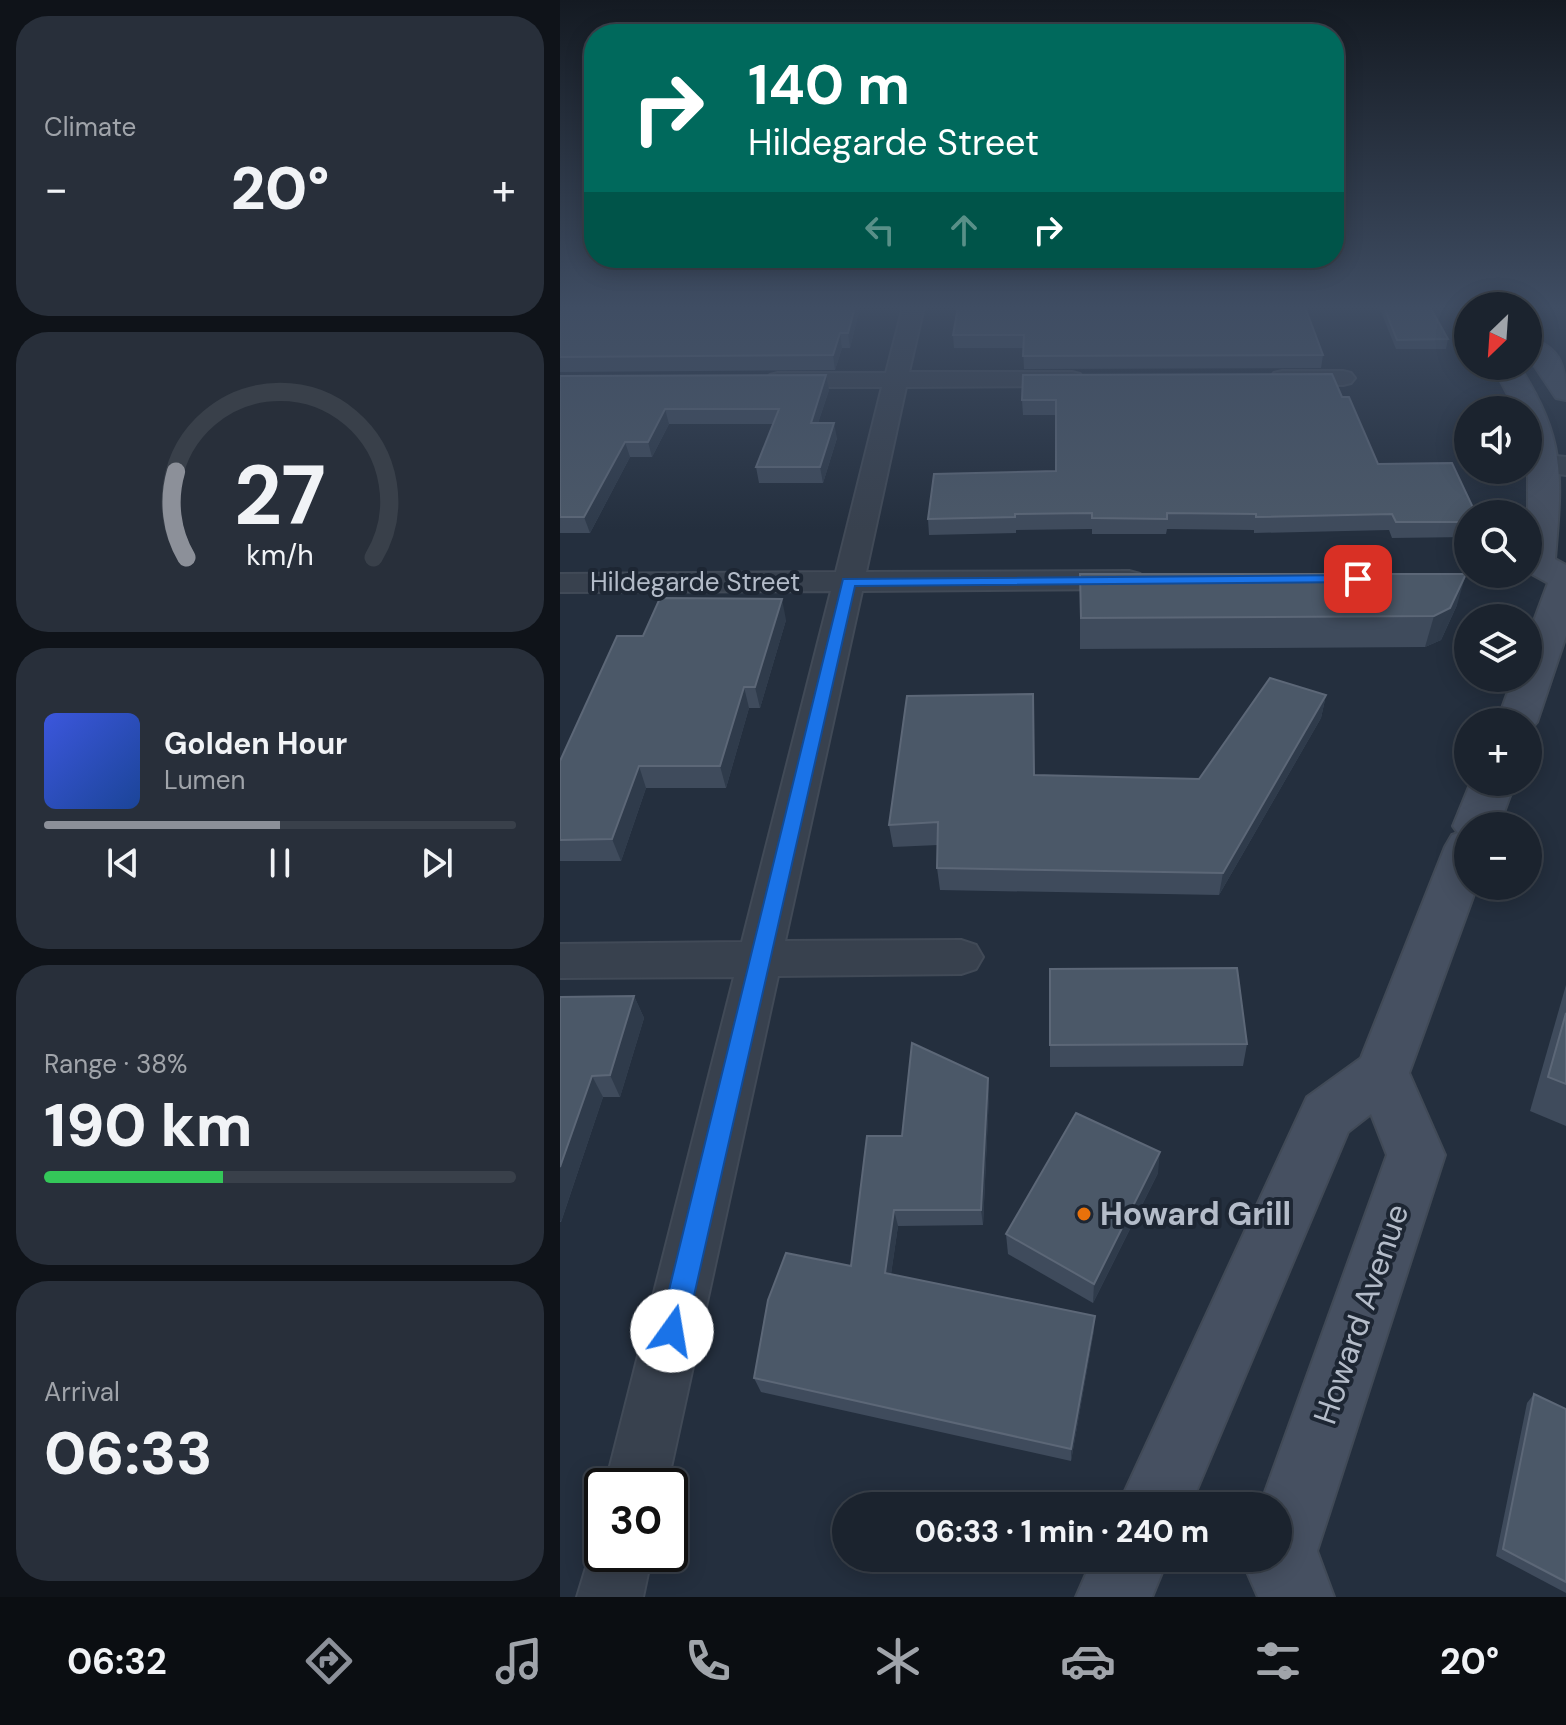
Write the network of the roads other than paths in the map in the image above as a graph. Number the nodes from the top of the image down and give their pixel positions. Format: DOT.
graph roads {
  1 [pos="896,382"];
  2 [pos="1516,382"];
  3 [pos="1555,465"];
  4 [pos="1154,580"];
  5 [pos="1566,581"];
  6 [pos="848,582"];
  7 [pos="560,583"];
  8 [pos="1522,708"];
  9 [pos="1454,884"];
  10 [pos="961,957"];
  11 [pos="760,959"];
  12 [pos="560,961"];
  13 [pos="1382,1073"];
  14 [pos="640,1468"];
  15 [pos="1160,1492"];
  16 [pos="1292,1532"];
  17 [pos="616,1572"];
  18 [pos="1125,1572"];
  19 [pos="610,1597"];
  20 [pos="1114,1597"];
  1 -- 6 [label="street"];
  2 -- 3 [label="main road"];
  3 -- 5 [label="main road"];
  4 -- 6 [label="street, Hildegarde Street"];
  5 -- 8 [label="main road"];
  6 -- 7 [label="street, Hildegarde Street"];
  6 -- 11 [label="street"];
  9 -- 13 [label="main road"];
  10 -- 11 [label="street"];
  11 -- 12 [label="street"];
  11 -- 14 [label="street"];
  13 -- 15 [label="main road"];
  13 -- 16 [label="main road, Howard Avenue"];
  17 -- 19 [label="street"];
  18 -- 20 [label="main road"];
}
